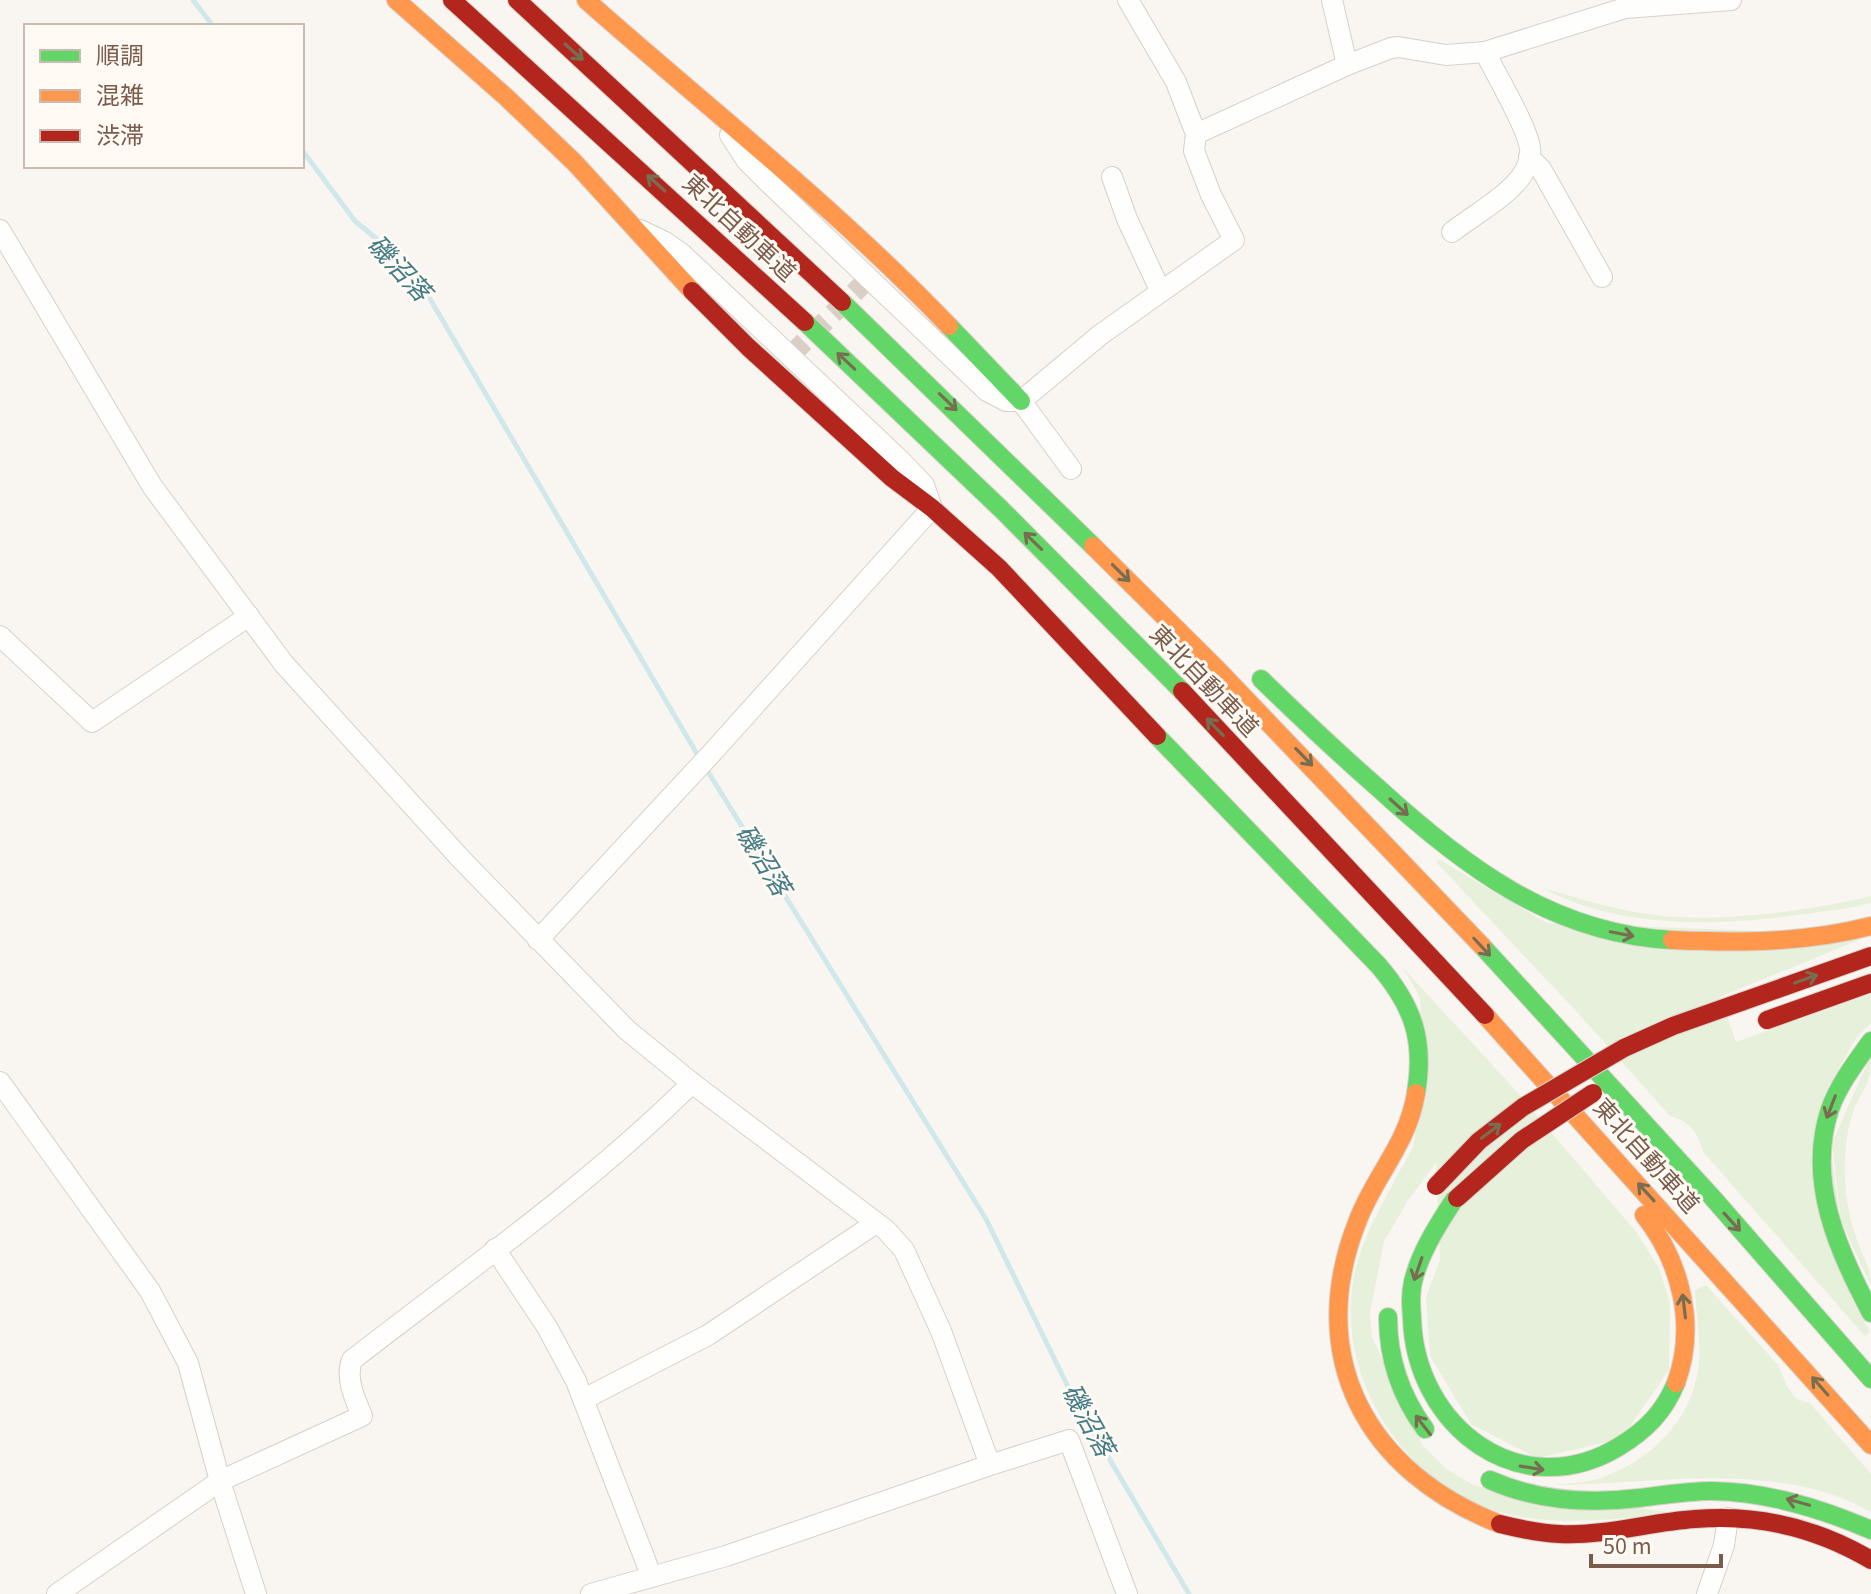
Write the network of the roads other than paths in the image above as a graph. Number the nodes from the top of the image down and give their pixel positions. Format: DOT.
graph roads {
  1 [pos="396,0"];
  2 [pos="452,0"];
  3 [pos="517,0"];
  4 [pos="586,0"];
  5 [pos="1128,0"];
  6 [pos="1332,0"];
  7 [pos="1731,0"];
  8 [pos="1485,52"];
  9 [pos="1347,65"];
  10 [pos="720,118"];
  11 [pos="1196,134"];
  12 [pos="1529,157"];
  13 [pos="1112,177"];
  14 [pos="633,227"];
  15 [pos="0,230"];
  16 [pos="1452,232"];
  17 [pos="1602,277"];
  18 [pos="1160,290"];
  19 [pos="1021,401"];
  20 [pos="1071,469"];
  21 [pos="1026,478"];
  22 [pos="932,508"];
  23 [pos="1137,562"];
  24 [pos="249,616"];
  25 [pos="0,636"];
  26 [pos="1253,672"];
  27 [pos="1327,844"];
  28 [pos="1871,926"];
  29 [pos="538,940"];
  30 [pos="1871,956"];
  31 [pos="1871,983"];
  32 [pos="1749,1026"];
  33 [pos="1871,1041"];
  34 [pos="1626,1075"];
  35 [pos="0,1082"];
  36 [pos="692,1083"];
  37 [pos="1423,1204"];
  38 [pos="876,1223"];
  39 [pos="495,1249"];
  40 [pos="1388,1297"];
  41 [pos="1871,1313"];
  42 [pos="1871,1379"];
  43 [pos="584,1399"];
  44 [pos="1437,1441"];
  45 [pos="1871,1445"];
  46 [pos="990,1465"];
  47 [pos="1471,1470"];
  48 [pos="220,1481"];
  49 [pos="1728,1518"];
  50 [pos="1871,1530"];
  51 [pos="1871,1560"];
  52 [pos="651,1575"];
  53 [pos="57,1594"];
  54 [pos="256,1594"];
  55 [pos="591,1594"];
  56 [pos="1127,1594"];
  57 [pos="1707,1594"];
  1 -- 14 [label="main road"];
  27 -- 2 [label="main road, 東北自動車道, one-way"];
  3 -- 21 [label="main road, 東北自動車道, one-way"];
  4 -- 10 [label="main road"];
  5 -- 11 [label="street"];
  6 -- 9 [label="street"];
  7 -- 8 [label="street"];
  8 -- 9 [label="street"];
  8 -- 12 [label="street"];
  9 -- 11 [label="street"];
  10 -- 19 [label="street"];
  11 -- 18 [label="street"];
  12 -- 16 [label="street"];
  12 -- 17 [label="street"];
  13 -- 18 [label="street"];
  14 -- 22 [label="street"];
  15 -- 24 [label="street"];
  18 -- 19 [label="street"];
  19 -- 20 [label="street"];
  21 -- 23 [label="main road"];
  21 -- 42 [label="main road, 東北自動車道, one-way"];
  22 -- 29 [label="street"];
  22 -- 49 [label="main road"];
  24 -- 25 [label="street"];
  24 -- 29 [label="street"];
  26 -- 28 [label="main road, one-way"];
  34 -- 27 [label="main road, one-way, bridge"];
  45 -- 27 [label="main road, 東北自動車道, one-way"];
  29 -- 36 [label="street"];
  37 -- 30 [label="main road, one-way, bridge"];
  31 -- 32 [label="main road"];
  33 -- 41 [label="main road, one-way"];
  35 -- 48 [label="street"];
  36 -- 38 [label="street"];
  36 -- 39 [label="street"];
  38 -- 43 [label="street"];
  38 -- 46 [label="street"];
  39 -- 43 [label="street"];
  39 -- 48 [label="street"];
  44 -- 40 [label="main road, one-way"];
  43 -- 52 [label="street"];
  46 -- 52 [label="street"];
  46 -- 56 [label="street"];
  50 -- 47 [label="main road, one-way"];
  48 -- 53 [label="street"];
  48 -- 54 [label="street"];
  49 -- 51 [label="main road"];
  49 -- 57 [label="street"];
  52 -- 55 [label="street"];
}
